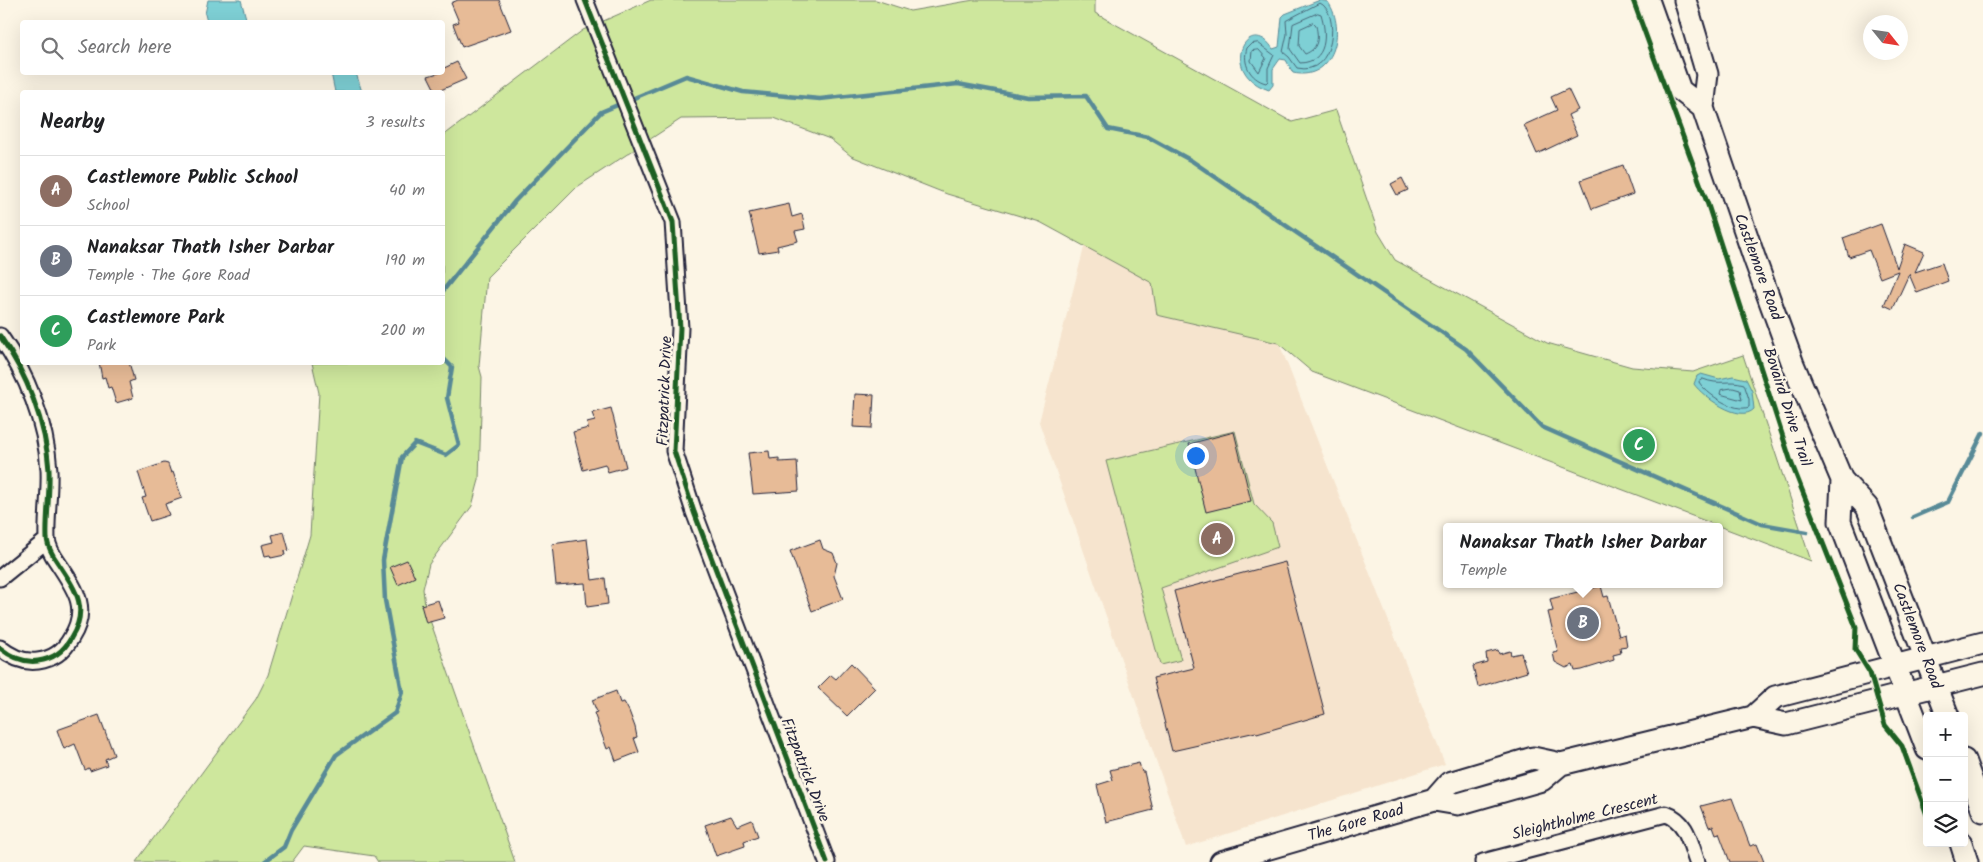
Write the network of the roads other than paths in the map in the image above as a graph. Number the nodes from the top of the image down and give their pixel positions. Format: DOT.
graph roads {
  1 [pos="585,0"];
  2 [pos="1648,0"];
  3 [pos="1685,0"];
  4 [pos="1703,108"];
  5 [pos="0,336"];
  6 [pos="1842,480"];
  7 [pos="47,540"];
  8 [pos="0,578"];
  9 [pos="1983,643"];
  10 [pos="0,648"];
  11 [pos="1924,658"];
  12 [pos="1895,666"];
  13 [pos="1983,674"];
  14 [pos="1936,686"];
  15 [pos="1906,694"];
  16 [pos="1946,712"];
  17 [pos="1753,717"];
  18 [pos="1923,739"];
  19 [pos="1968,771"];
  20 [pos="1983,811"];
  21 [pos="1962,847"];
  22 [pos="827,862"];
  23 [pos="1221,862"];
  24 [pos="1483,862"];
  25 [pos="1697,862"];
  26 [pos="1967,862"];
  1 -- 22 [label="street, Fitzpatrick Drive"];
  2 -- 4 [label="main road"];
  3 -- 4 [label="main road, Castlemore Road"];
  4 -- 6 [label="main road, Castlemore Road"];
  5 -- 7 [label="street"];
  6 -- 11 [label="main road, Castlemore Road"];
  6 -- 12 [label="main road, Castlemore Road"];
  7 -- 8 [label="street"];
  7 -- 10 [label="street"];
  9 -- 11 [label="main road, The Gore Road"];
  11 -- 12 [label="main road, The Gore Road"];
  11 -- 14 [label="main road, Castlemore Road"];
  12 -- 15 [label="main road, Castlemore Road"];
  12 -- 17 [label="main road, The Gore Road"];
  13 -- 14 [label="main road, The Gore Road"];
  14 -- 15 [label="main road, The Gore Road"];
  14 -- 16 [label="main road, Castlemore Road"];
  15 -- 17 [label="main road, The Gore Road"];
  15 -- 18 [label="main road, Castlemore Road"];
  17 -- 23 [label="main road, The Gore Road"];
  19 -- 20 [label="main road"];
  21 -- 26 [label="main road"];
  24 -- 25 [label="street, Sleightholme Crescent"];
}
